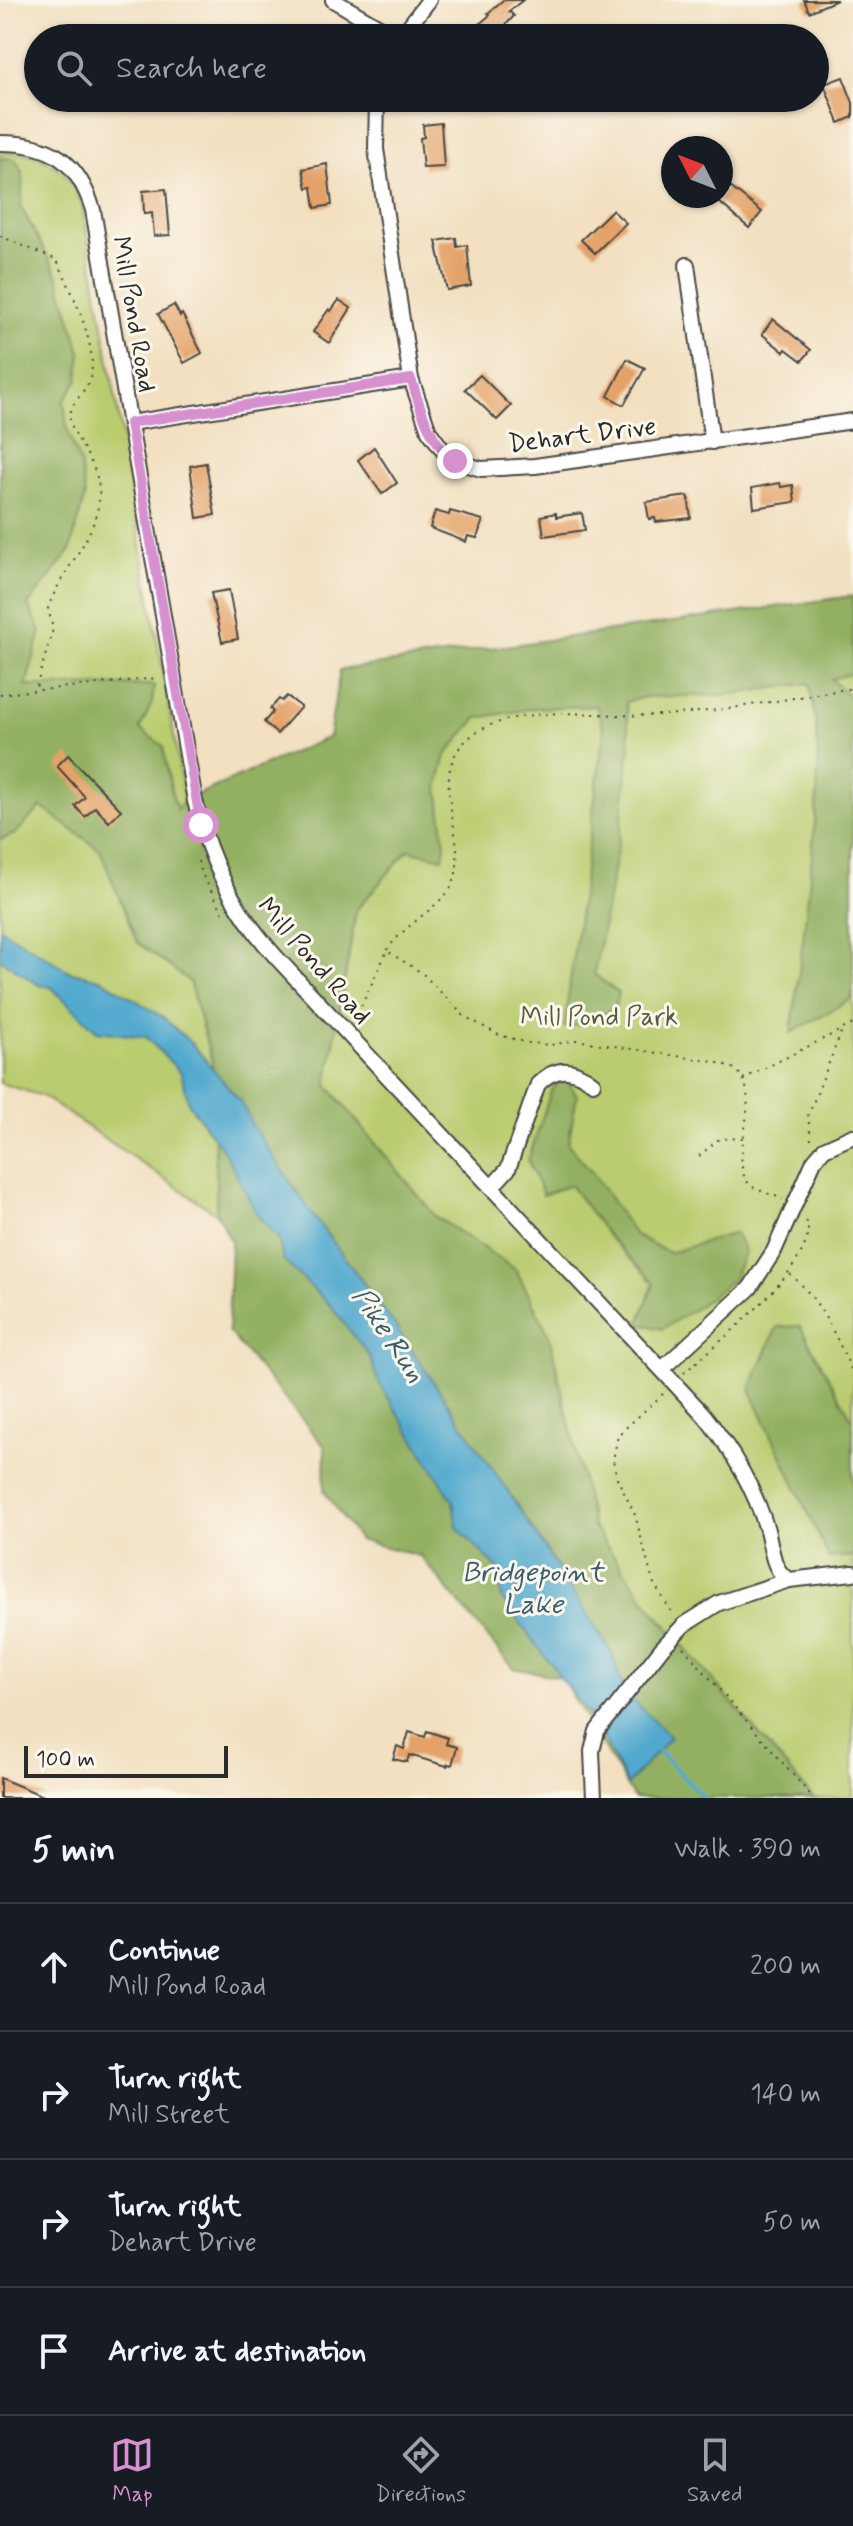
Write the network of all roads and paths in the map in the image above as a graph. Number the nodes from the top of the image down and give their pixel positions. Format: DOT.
graph roads {
  1 [pos="333,0"];
  2 [pos="429,0"];
  3 [pos="375,24"];
  4 [pos="410,24"];
  5 [pos="377,112"];
  6 [pos="0,143"];
  7 [pos="0,236"];
  8 [pos="687,265"];
  9 [pos="411,379"];
  10 [pos="853,421"];
  11 [pos="130,423"];
  12 [pos="712,442"];
  13 [pos="164,680"];
  14 [pos="853,688"];
  15 [pos="35,692"];
  16 [pos="0,694"];
  17 [pos="196,852"];
  18 [pos="224,913"];
  19 [pos="387,951"];
  20 [pos="348,1023"];
  21 [pos="853,1024"];
  22 [pos="842,1030"];
  23 [pos="743,1079"];
  24 [pos="593,1083"];
  25 [pos="853,1136"];
  26 [pos="744,1138"];
  27 [pos="699,1156"];
  28 [pos="814,1161"];
  29 [pos="491,1188"];
  30 [pos="794,1206"];
  31 [pos="789,1273"];
  32 [pos="662,1369"];
  33 [pos="853,1373"];
  34 [pos="680,1377"];
  35 [pos="667,1390"];
  36 [pos="853,1573"];
  37 [pos="789,1580"];
  38 [pos="678,1630"];
  39 [pos="594,1798"];
  40 [pos="813,1798"];
  1 -- 3 [label="street"];
  2 -- 4 [label="street"];
  5 -- 9 [label="street, Dehart Drive"];
  6 -- 11 [label="street, Mill Pond Road"];
  7 -- 15 [label="path"];
  8 -- 12 [label="street"];
  9 -- 11 [label="street"];
  9 -- 12 [label="street, Dehart Drive"];
  10 -- 12 [label="street, Dehart Drive"];
  11 -- 29 [label="street, Mill Pond Road"];
  13 -- 15 [label="path"];
  14 -- 19 [label="path"];
  15 -- 16 [label="path"];
  17 -- 18 [label="path"];
  19 -- 20 [label="path"];
  19 -- 23 [label="path"];
  21 -- 22 [label="path"];
  22 -- 23 [label="path"];
  22 -- 28 [label="path"];
  23 -- 26 [label="path"];
  24 -- 29 [label="street"];
  25 -- 28 [label="street"];
  26 -- 27 [label="path"];
  26 -- 30 [label="path"];
  28 -- 30 [label="street"];
  29 -- 32 [label="street, Mill Pond Road"];
  30 -- 31 [label="path"];
  30 -- 32 [label="street"];
  31 -- 33 [label="path"];
  31 -- 34 [label="path"];
  32 -- 37 [label="street, Mill Pond Road"];
  35 -- 38 [label="path"];
  36 -- 37 [label="street"];
  37 -- 38 [label="street"];
  38 -- 39 [label="street"];
  38 -- 40 [label="path"];
}
